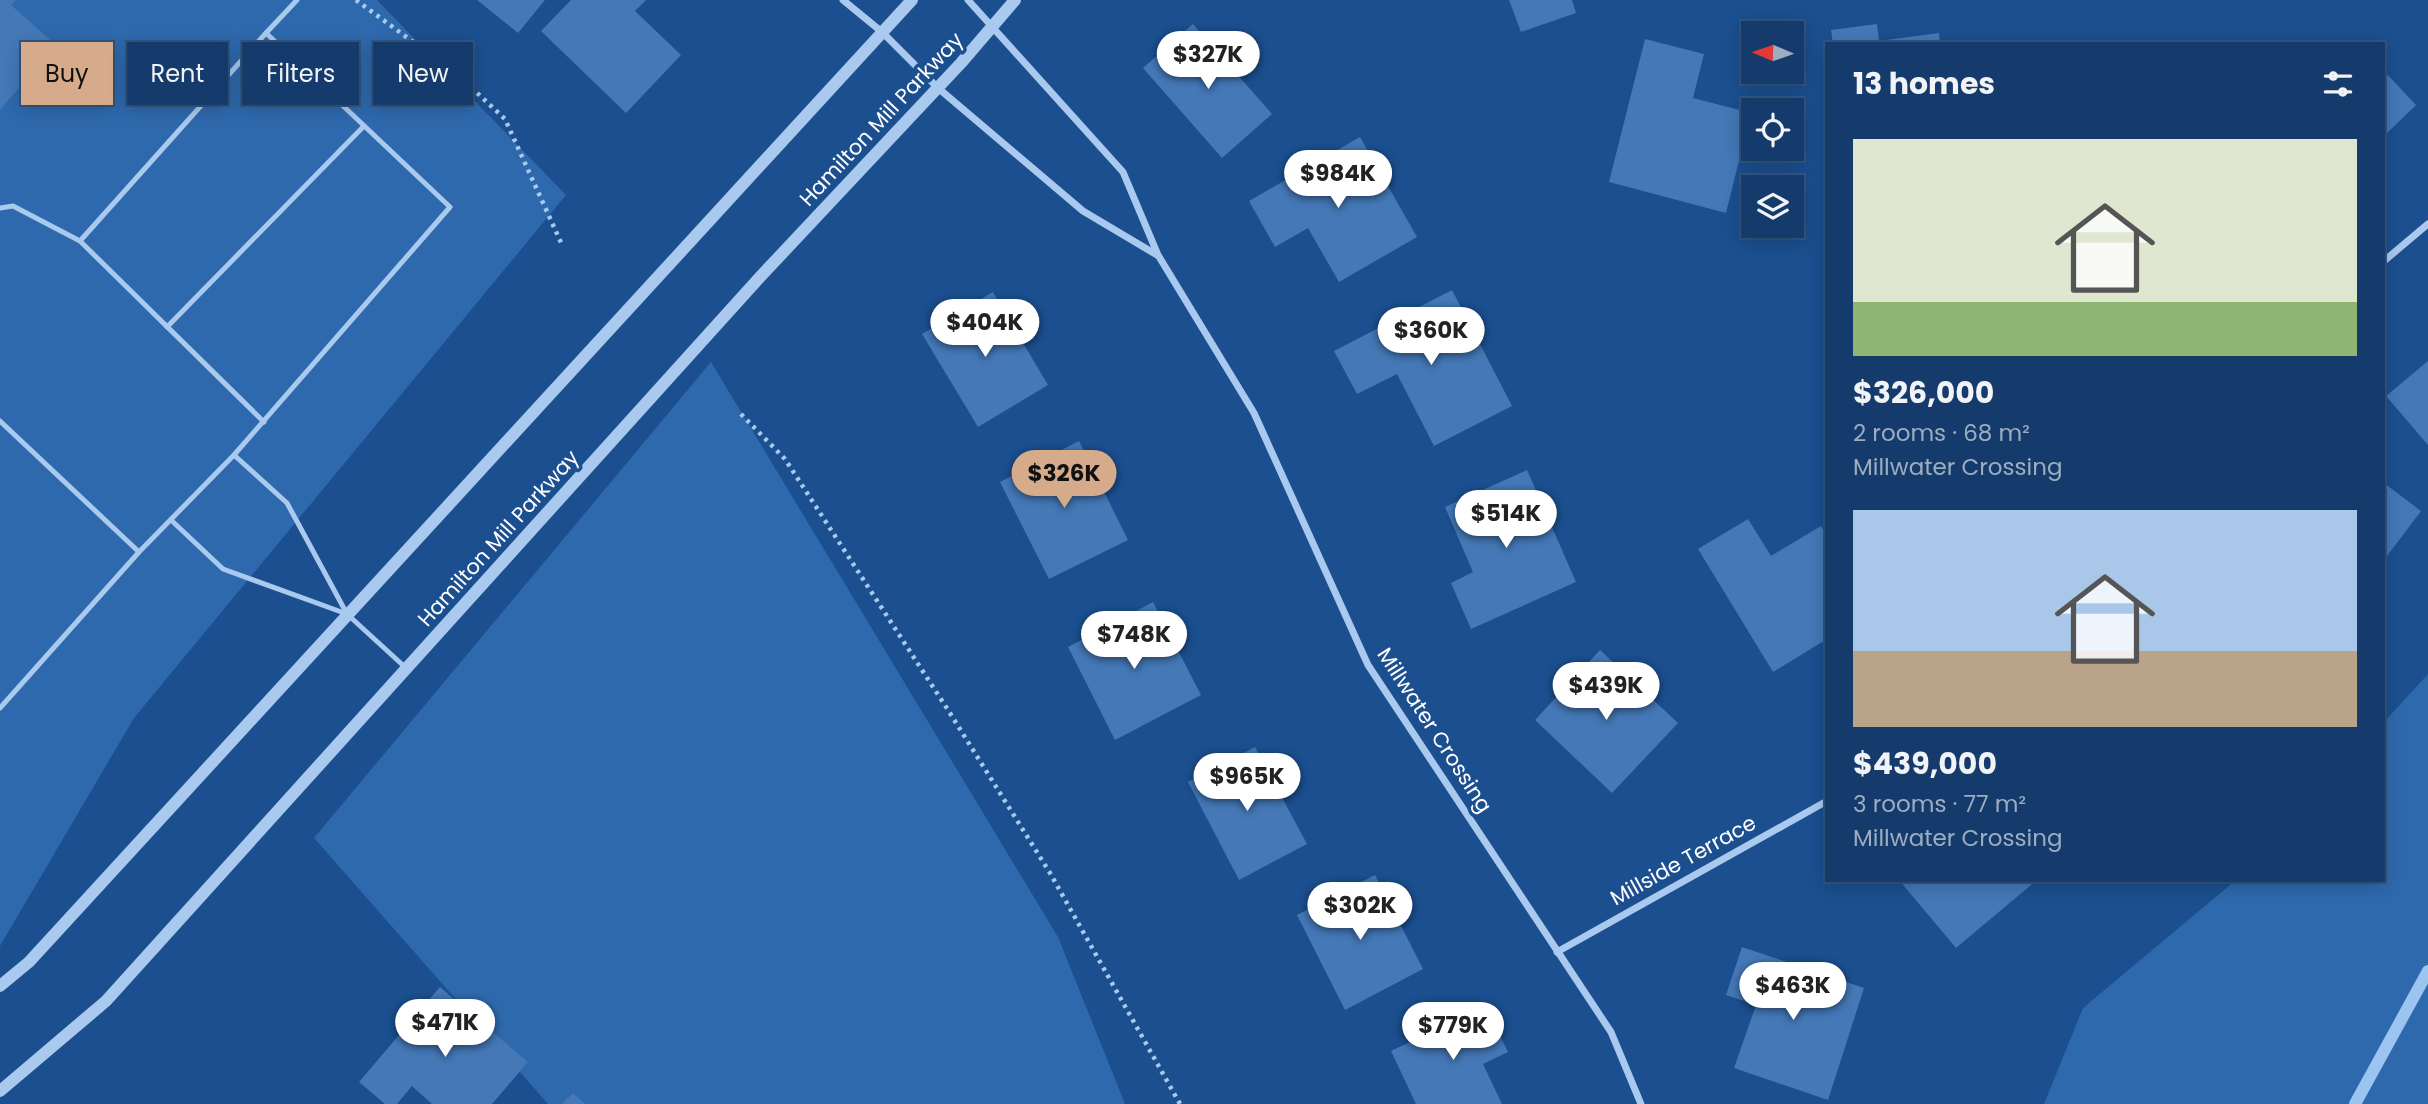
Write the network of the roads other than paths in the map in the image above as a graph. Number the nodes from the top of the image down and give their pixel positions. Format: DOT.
graph roads {
  1 [pos="297,0"];
  2 [pos="843,0"];
  3 [pos="912,0"];
  4 [pos="968,0"];
  5 [pos="1015,0"];
  6 [pos="993,25"];
  7 [pos="882,32"];
  8 [pos="266,33"];
  9 [pos="938,88"];
  10 [pos="364,126"];
  11 [pos="0,208"];
  12 [pos="2428,224"];
  13 [pos="80,242"];
  14 [pos="1158,255"];
  15 [pos="2385,260"];
  16 [pos="167,327"];
  17 [pos="0,421"];
  18 [pos="264,422"];
  19 [pos="234,455"];
  20 [pos="171,520"];
  21 [pos="139,552"];
  22 [pos="347,614"];
  23 [pos="407,668"];
  24 [pos="0,708"];
  25 [pos="1825,802"];
  26 [pos="1557,951"];
  27 [pos="0,986"];
  28 [pos="0,1091"];
  29 [pos="1641,1104"];
  1 -- 8 [label="lane"];
  2 -- 7 [label="street, Millwater Crossing"];
  3 -- 7 [label="street"];
  4 -- 6 [label="street, Millwater Crossing"];
  5 -- 6 [label="street, Hamilton Mill Parkway"];
  6 -- 9 [label="street, Hamilton Mill Parkway"];
  6 -- 14 [label="street, Millwater Crossing"];
  7 -- 9 [label="street, Millwater Crossing"];
  7 -- 22 [label="street"];
  8 -- 10 [label="lane"];
  8 -- 13 [label="lane"];
  9 -- 14 [label="street, Millwater Crossing"];
  9 -- 23 [label="street, Hamilton Mill Parkway"];
  10 -- 16 [label="lane"];
  10 -- 18 [label="lane"];
  11 -- 13 [label="lane"];
  12 -- 15 [label="street"];
  13 -- 16 [label="lane"];
  14 -- 26 [label="street, Millwater Crossing"];
  16 -- 18 [label="lane"];
  17 -- 21 [label="lane"];
  18 -- 19 [label="lane"];
  19 -- 20 [label="lane"];
  19 -- 22 [label="lane"];
  20 -- 21 [label="lane"];
  20 -- 22 [label="lane"];
  21 -- 24 [label="lane"];
  22 -- 23 [label="lane"];
  22 -- 27 [label="street"];
  23 -- 28 [label="street, Hamilton Mill Parkway"];
  25 -- 26 [label="street, Millside Terrace"];
  26 -- 29 [label="street, Millwater Crossing"];
}
